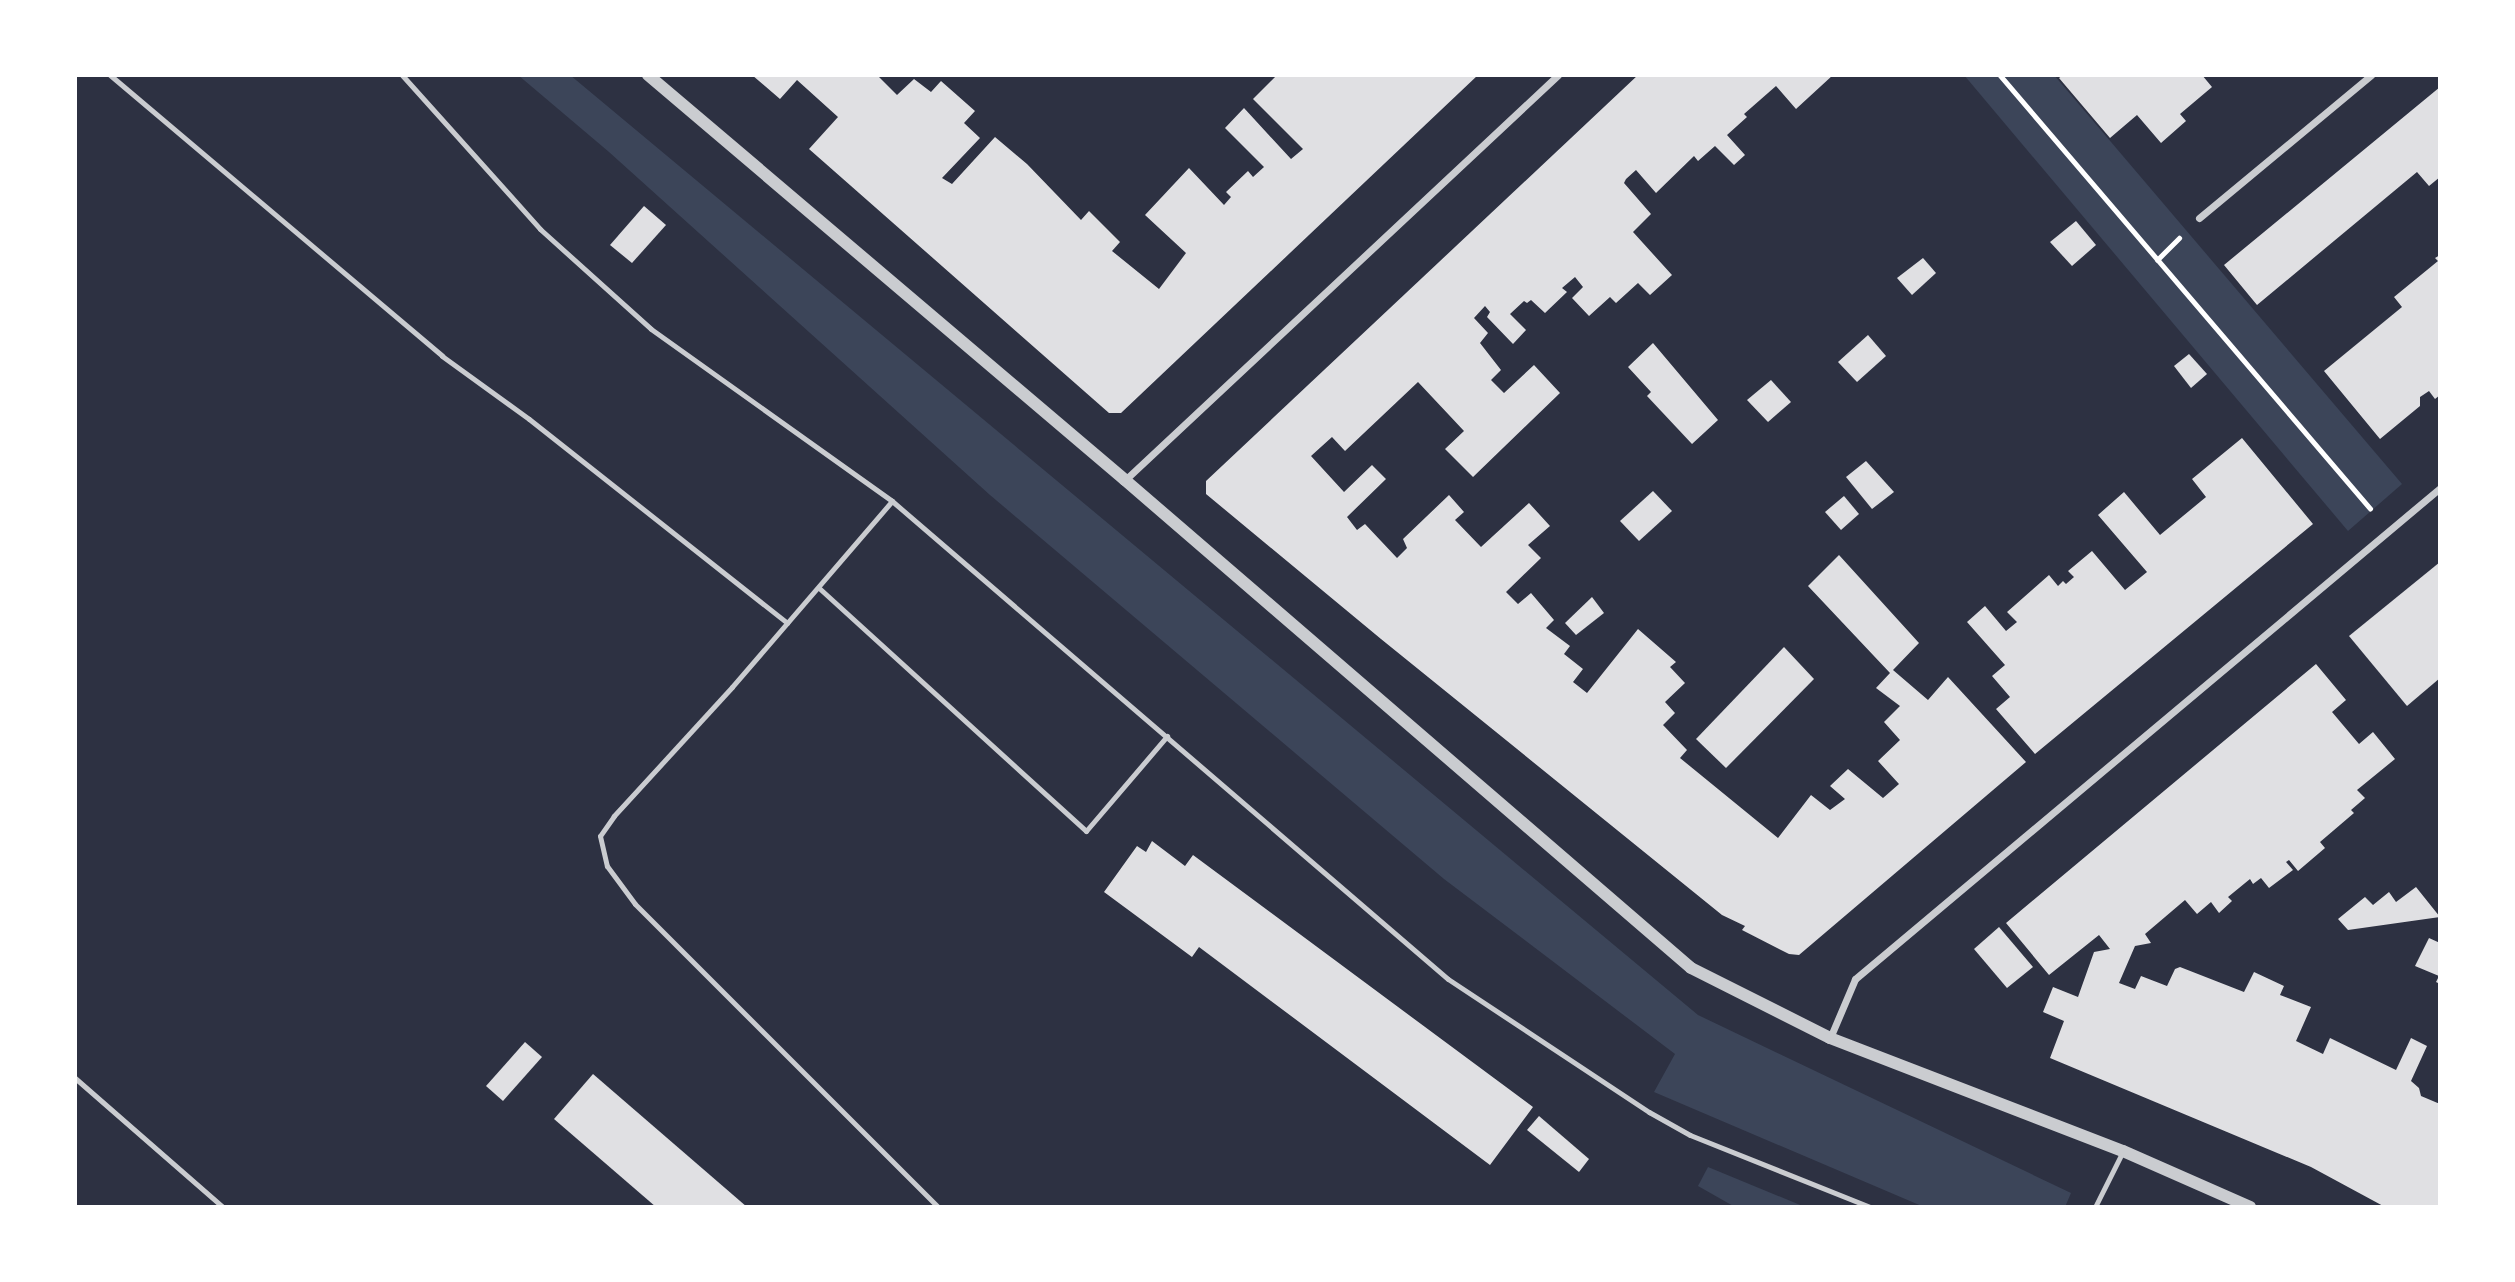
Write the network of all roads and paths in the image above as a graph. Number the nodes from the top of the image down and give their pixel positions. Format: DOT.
graph roads {
  1 [pos="110,75"];
  2 [pos="402,75"];
  3 [pos="648,75"];
  4 [pos="1558,75"];
  5 [pos="2000,75"];
  6 [pos="2371,75"];
  7 [pos="2199,218"];
  8 [pos="1125,480"];
  9 [pos="2440,488"];
  10 [pos="892,501"];
  11 [pos="2389,530"];
  12 [pos="819,588"];
  13 [pos="788,623"];
  14 [pos="1167,736"];
  15 [pos="1830,1038"];
  16 [pos="75,1078"];
  17 [pos="2123,1151"];
  18 [pos="223,1207"];
  19 [pos="938,1207"];
  20 [pos="1870,1207"];
  21 [pos="2095,1207"];
  22 [pos="2250,1207"];
  1 -- 13 [label="lane"];
  2 -- 10 [label="lane"];
  3 -- 8 [label="street"];
  4 -- 8 [label="street"];
  5 -- 11 [label="path"];
  6 -- 7 [label="street"];
  8 -- 15 [label="street"];
  9 -- 11 [label="street"];
  10 -- 12 [label="lane"];
  10 -- 14 [label="lane"];
  11 -- 15 [label="street"];
  12 -- 13 [label="lane"];
  12 -- 14 [label="lane"];
  13 -- 19 [label="lane"];
  14 -- 20 [label="lane"];
  15 -- 17 [label="street"];
  16 -- 18 [label="lane"];
  17 -- 21 [label="lane"];
  17 -- 22 [label="street"];
}
